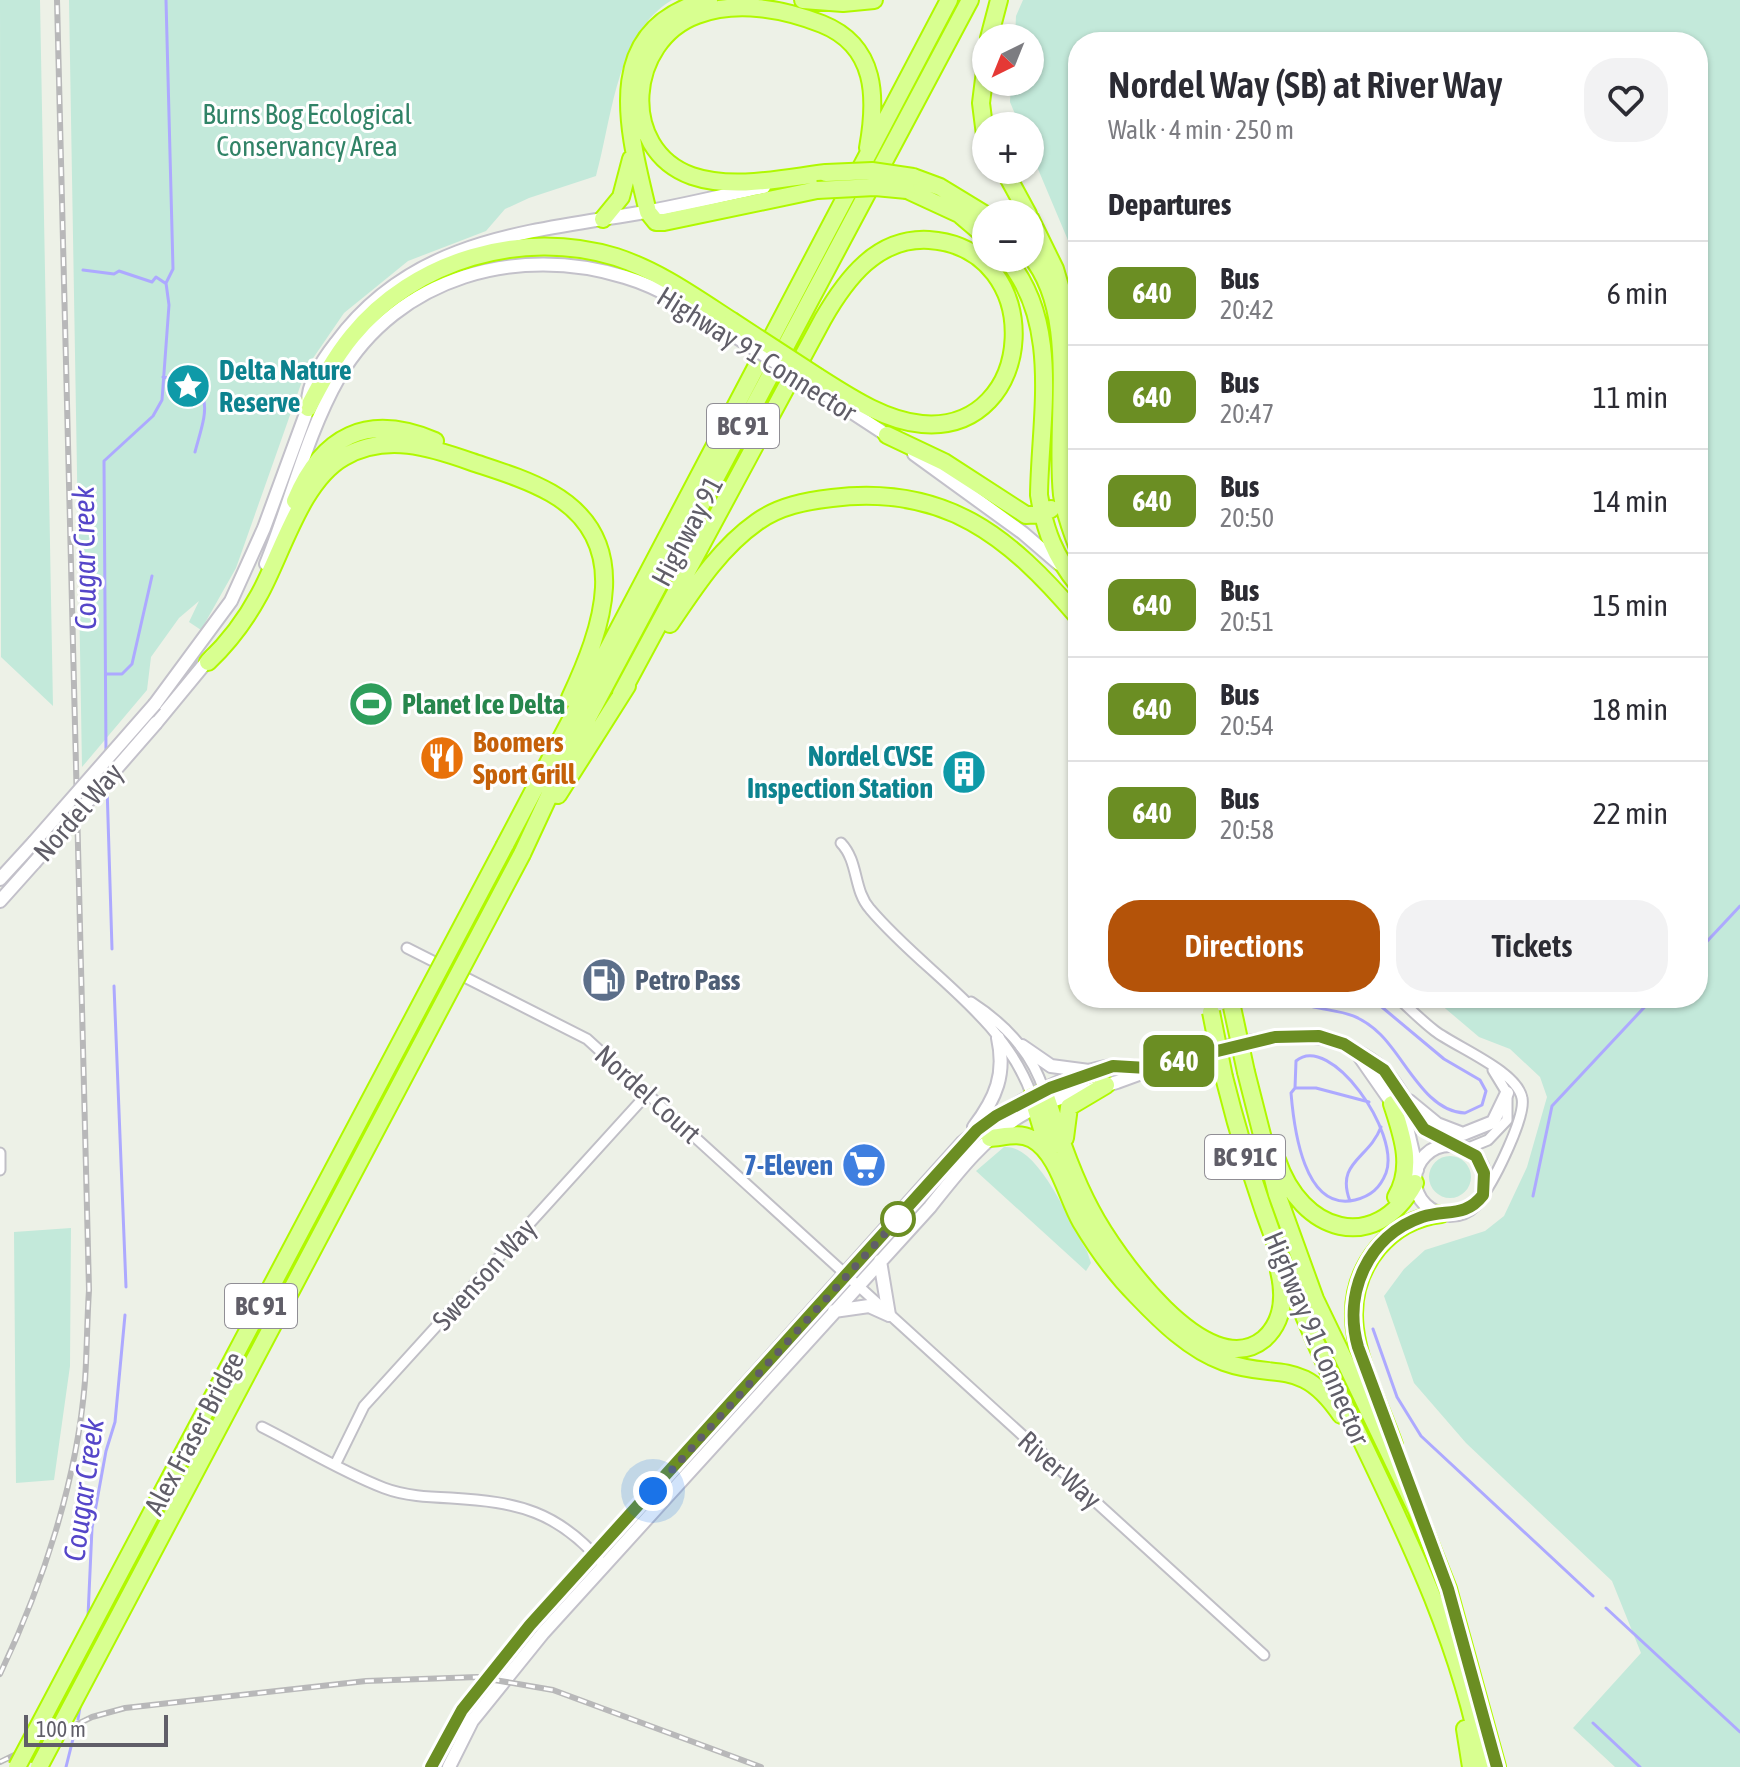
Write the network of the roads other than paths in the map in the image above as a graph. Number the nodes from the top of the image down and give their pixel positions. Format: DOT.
graph roads {
  1 [pos="709,0"];
  2 [pos="803,0"];
  3 [pos="874,0"];
  4 [pos="949,0"];
  5 [pos="970,0"];
  6 [pos="999,0"];
  7 [pos="993,24"];
  8 [pos="631,141"];
  9 [pos="865,165"];
  10 [pos="826,173"];
  11 [pos="910,183"];
  12 [pos="972,206"];
  13 [pos="648,212"];
  14 [pos="603,219"];
  15 [pos="972,225"];
  16 [pos="1044,247"];
  17 [pos="1014,272"];
  18 [pos="1043,273"];
  19 [pos="1068,313"];
  20 [pos="730,326"];
  21 [pos="816,382"];
  22 [pos="308,408"];
  23 [pos="887,435"];
  24 [pos="457,457"];
  25 [pos="1068,462"];
  26 [pos="1068,495"];
  27 [pos="1042,514"];
  28 [pos="281,527"];
  29 [pos="1062,567"];
  30 [pos="1068,574"];
  31 [pos="1068,607"];
  32 [pos="208,662"];
  33 [pos="621,694"];
  34 [pos="156,723"];
  35 [pos="515,824"];
  36 [pos="841,843"];
  37 [pos="505,845"];
  38 [pos="522,854"];
  39 [pos="0,879"];
  40 [pos="0,901"];
  41 [pos="407,948"];
  42 [pos="965,998"];
  43 [pos="1211,1008"];
  44 [pos="1233,1008"];
  45 [pos="1409,1008"];
  46 [pos="998,1038"];
  47 [pos="1022,1046"];
  48 [pos="1488,1064"];
  49 [pos="1147,1068"];
  50 [pos="1092,1072"];
  51 [pos="1246,1072"];
  52 [pos="1106,1085"];
  53 [pos="648,1093"];
  54 [pos="1507,1093"];
  55 [pos="1040,1099"];
  56 [pos="1398,1100"];
  57 [pos="990,1138"];
  58 [pos="962,1143"];
  59 [pos="1448,1144"];
  60 [pos="1466,1149"];
  61 [pos="0,1153"];
  62 [pos="1059,1159"];
  63 [pos="0,1170"];
  64 [pos="1416,1176"];
  65 [pos="1483,1195"];
  66 [pos="1441,1214"];
  67 [pos="1348,1226"];
  68 [pos="1271,1235"];
  69 [pos="880,1261"];
  70 [pos="845,1275"];
  71 [pos="857,1286"];
  72 [pos="834,1311"];
  73 [pos="889,1315"];
  74 [pos="262,1427"];
  75 [pos="1365,1450"];
  76 [pos="335,1465"];
  77 [pos="1417,1511"];
  78 [pos="599,1559"];
  79 [pos="1264,1655"];
  80 [pos="1456,1668"];
  81 [pos="1484,1713"];
  82 [pos="457,1718"];
  83 [pos="17,1767"];
  84 [pos="39,1767"];
  85 [pos="431,1767"];
  86 [pos="440,1767"];
  87 [pos="449,1767"];
  88 [pos="1471,1767"];
  89 [pos="1483,1767"];
  90 [pos="1497,1767"];
  91 [pos="1504,1767"];
  1 -- 8 [label="highway"];
  2 -- 3 [label="highway"];
  4 -- 9 [label="highway, Highway 91 / BC 91"];
  5 -- 38 [label="highway, Highway 91 / BC 91"];
  6 -- 7 [label="highway"];
  8 -- 13 [label="highway"];
  8 -- 14 [label="highway"];
  9 -- 10 [label="highway"];
  9 -- 35 [label="highway, Highway 91 / BC 91"];
  10 -- 11 [label="highway, bridge"];
  10 -- 13 [label="street"];
  11 -- 12 [label="highway"];
  11 -- 13 [label="highway, bridge"];
  11 -- 15 [label="highway"];
  13 -- 14 [label="street"];
  14 -- 22 [label="street"];
  16 -- 19 [label="highway"];
  17 -- 27 [label="highway"];
  18 -- 25 [label="highway"];
  20 -- 21 [label="highway, bridge"];
  20 -- 22 [label="highway"];
  20 -- 28 [label="street, Highway 91 Connector"];
  21 -- 23 [label="street, Highway 91 Connector"];
  21 -- 33 [label="highway"];
  22 -- 39 [label="street, Nordel Way, bridge"];
  23 -- 27 [label="highway"];
  23 -- 29 [label="street, Highway 91 Connector"];
  24 -- 28 [label="highway"];
  24 -- 32 [label="highway"];
  24 -- 35 [label="highway"];
  26 -- 27 [label="highway"];
  27 -- 29 [label="highway"];
  28 -- 32 [label="street, Highway 91 Connector"];
  29 -- 30 [label="highway, Highway 91 Connector"];
  31 -- 33 [label="highway"];
  32 -- 34 [label="street, Highway 91 Connector"];
  33 -- 38 [label="highway"];
  34 -- 40 [label="street, Nordel Way, bridge"];
  35 -- 37 [label="highway, Highway 91 / BC 91"];
  36 -- 42 [label="street"];
  37 -- 83 [label="highway, Alex Fraser Bridge / BC 91, bridge"];
  38 -- 84 [label="highway, Alex Fraser Bridge / BC 91, bridge"];
  41 -- 53 [label="street, Nordel Court"];
  42 -- 46 [label="street"];
  42 -- 47 [label="street"];
  43 -- 68 [label="highway, Highway 91 Connector / BC 91C, bridge"];
  44 -- 51 [label="highway, Highway 91 Connector / BC 91C, bridge"];
  45 -- 48 [label="street"];
  46 -- 55 [label="street"];
  46 -- 58 [label="street"];
  47 -- 50 [label="street"];
  47 -- 55 [label="street"];
  48 -- 54 [label="street"];
  48 -- 65 [label="street"];
  49 -- 50 [label="street"];
  49 -- 52 [label="street"];
  49 -- 56 [label="street"];
  50 -- 55 [label="street"];
  51 -- 67 [label="highway"];
  51 -- 77 [label="highway, Highway 91 Connector / BC 91C"];
  52 -- 55 [label="street"];
  52 -- 62 [label="highway"];
  53 -- 70 [label="street, Nordel Court"];
  53 -- 76 [label="street, Swenson Way"];
  54 -- 56 [label="street"];
  54 -- 60 [label="street"];
  55 -- 57 [label="street"];
  55 -- 58 [label="street"];
  55 -- 62 [label="highway"];
  56 -- 59 [label="street"];
  56 -- 64 [label="street"];
  56 -- 67 [label="highway"];
  57 -- 62 [label="highway"];
  57 -- 69 [label="street"];
  58 -- 70 [label="street"];
  59 -- 60 [label="street"];
  59 -- 64 [label="street"];
  60 -- 65 [label="street"];
  61 -- 63 [label="street"];
  62 -- 68 [label="highway"];
  62 -- 75 [label="highway"];
  64 -- 66 [label="street"];
  64 -- 67 [label="highway"];
  65 -- 66 [label="street"];
  66 -- 77 [label="highway"];
  68 -- 75 [label="highway, Highway 91 Connector / BC 91C"];
  69 -- 71 [label="street"];
  69 -- 73 [label="street"];
  70 -- 71 [label="street, Nordel Court"];
  70 -- 78 [label="street"];
  71 -- 72 [label="street"];
  71 -- 73 [label="street, River Way"];
  72 -- 73 [label="street"];
  72 -- 78 [label="street"];
  73 -- 79 [label="street, River Way"];
  74 -- 76 [label="street"];
  75 -- 80 [label="highway, Highway 91 Connector / BC 91C"];
  76 -- 78 [label="street"];
  77 -- 81 [label="highway, Highway 91 Connector / BC 91C"];
  78 -- 82 [label="street"];
  78 -- 87 [label="street"];
  80 -- 88 [label="highway"];
  80 -- 89 [label="highway"];
  81 -- 90 [label="highway"];
  81 -- 91 [label="highway"];
  82 -- 85 [label="street"];
  82 -- 86 [label="street"];
}
